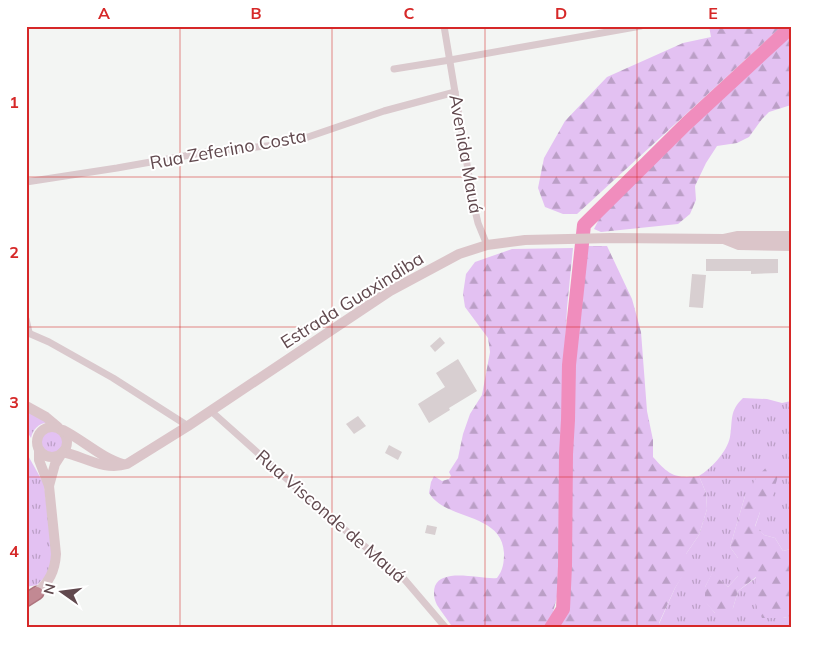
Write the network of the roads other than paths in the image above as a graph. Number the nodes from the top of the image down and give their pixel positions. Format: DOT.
graph roads {
  1 [pos="444,26"];
  2 [pos="642,26"];
  3 [pos="450,60"];
  4 [pos="394,69"];
  5 [pos="455,92"];
  6 [pos="26,182"];
  7 [pos="791,236"];
  8 [pos="724,239"];
  9 [pos="487,245"];
  10 [pos="791,246"];
  11 [pos="26,319"];
  12 [pos="28,332"];
  13 [pos="26,406"];
  14 [pos="211,410"];
  15 [pos="188,426"];
  16 [pos="61,429"];
  17 [pos="26,441"];
  18 [pos="38,449"];
  19 [pos="63,453"];
  20 [pos="127,464"];
  21 [pos="49,486"];
  22 [pos="30,595"];
  23 [pos="446,628"];
  1 -- 3 [label="street, Avenida Mauá"];
  2 -- 3 [label="street"];
  3 -- 4 [label="street"];
  3 -- 5 [label="street, Avenida Mauá"];
  5 -- 6 [label="street, Rua Zeferino Costa"];
  5 -- 9 [label="street, Avenida Mauá"];
  7 -- 8 [label="street, Estrada Guaxindiba"];
  8 -- 9 [label="street, Estrada Guaxindiba"];
  8 -- 10 [label="street, Estrada Guaxindiba"];
  9 -- 14 [label="street, Estrada Guaxindiba"];
  11 -- 12 [label="street"];
  12 -- 15 [label="street"];
  13 -- 16 [label="street"];
  14 -- 15 [label="street, Estrada Guaxindiba"];
  14 -- 23 [label="street, Rua Visconde de Mauá"];
  15 -- 20 [label="street, Estrada Guaxindiba"];
  16 -- 18 [label="street"];
  16 -- 19 [label="street"];
  16 -- 20 [label="street"];
  17 -- 18 [label="street"];
  18 -- 19 [label="street"];
  18 -- 21 [label="street"];
  19 -- 20 [label="street"];
  19 -- 21 [label="street"];
  21 -- 22 [label="street"];
}
